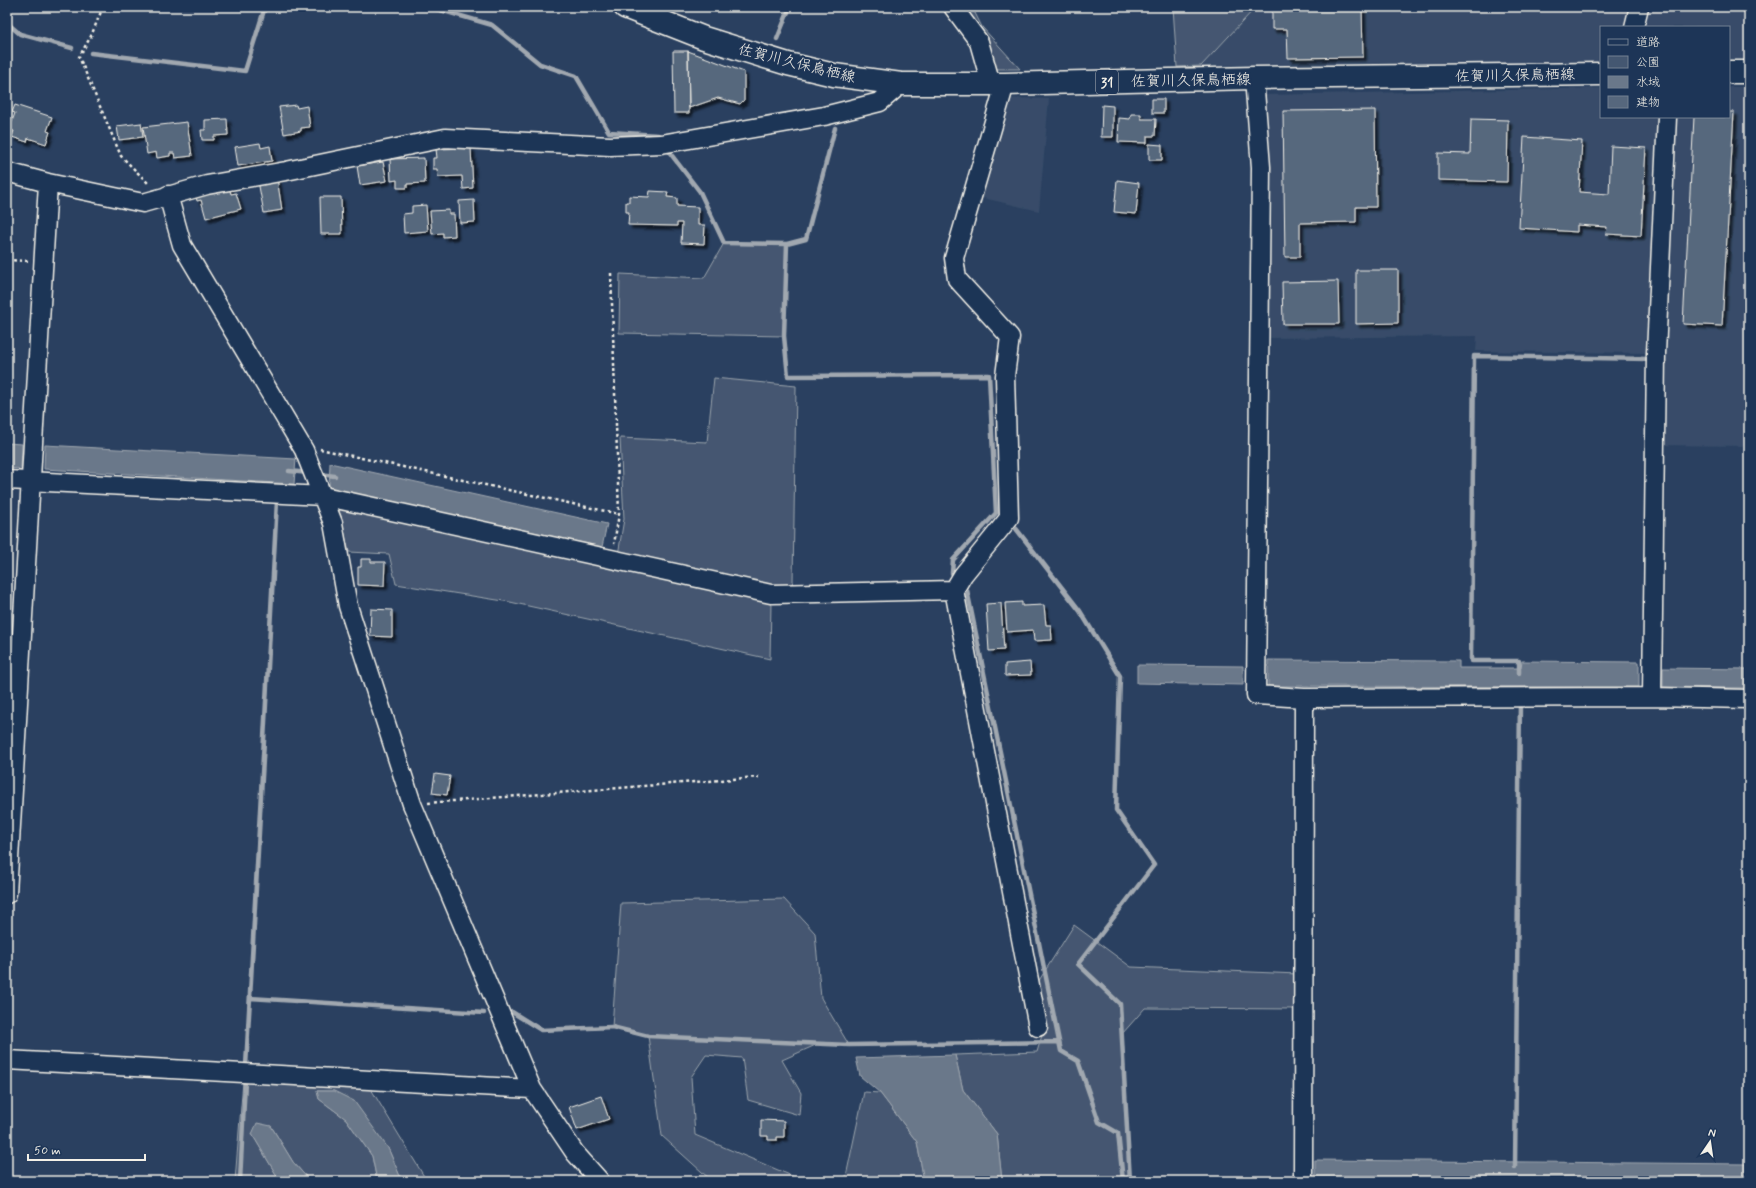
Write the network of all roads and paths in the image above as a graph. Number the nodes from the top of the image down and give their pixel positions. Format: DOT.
graph roads {
  1 [pos="103,7"];
  2 [pos="624,7"];
  3 [pos="954,7"];
  4 [pos="1639,7"];
  5 [pos="1634,26"];
  6 [pos="1730,72"];
  7 [pos="1749,72"];
  8 [pos="1600,74"];
  9 [pos="1254,78"];
  10 [pos="901,84"];
  11 [pos="998,84"];
  12 [pos="1667,118"];
  13 [pos="7,172"];
  14 [pos="48,183"];
  15 [pos="168,196"];
  16 [pos="611,273"];
  17 [pos="307,457"];
  18 [pos="31,464"];
  19 [pos="7,480"];
  20 [pos="320,489"];
  21 [pos="619,514"];
  22 [pos="612,559"];
  23 [pos="954,590"];
  24 [pos="1652,697"];
  25 [pos="1304,698"];
  26 [pos="1749,699"];
  27 [pos="759,777"];
  28 [pos="412,804"];
  29 [pos="7,894"];
  30 [pos="1038,1027"];
  31 [pos="7,1060"];
  32 [pos="532,1089"];
  33 [pos="600,1181"];
  34 [pos="1302,1181"];
  1 -- 15 [label="path"];
  2 -- 10 [label="main road, 佐賀川久保鳥栖線 / 31"];
  3 -- 11 [label="street"];
  4 -- 5 [label="street"];
  6 -- 7 [label="main road"];
  8 -- 9 [label="main road, 佐賀川久保鳥栖線 / 31"];
  9 -- 11 [label="main road, 佐賀川久保鳥栖線 / 31"];
  9 -- 25 [label="street"];
  10 -- 11 [label="main road, 佐賀川久保鳥栖線 / 31"];
  10 -- 15 [label="street"];
  11 -- 23 [label="street"];
  12 -- 24 [label="street"];
  13 -- 14 [label="street"];
  14 -- 15 [label="street"];
  14 -- 18 [label="street"];
  15 -- 17 [label="street"];
  16 -- 21 [label="path"];
  17 -- 20 [label="street"];
  17 -- 21 [label="path"];
  18 -- 19 [label="street"];
  18 -- 20 [label="street"];
  18 -- 29 [label="street"];
  20 -- 22 [label="street"];
  20 -- 28 [label="street"];
  21 -- 22 [label="path"];
  22 -- 23 [label="street"];
  23 -- 30 [label="street"];
  24 -- 25 [label="street"];
  24 -- 26 [label="street"];
  25 -- 34 [label="street"];
  27 -- 28 [label="path"];
  28 -- 32 [label="street"];
  31 -- 32 [label="street"];
  32 -- 33 [label="street"];
}
